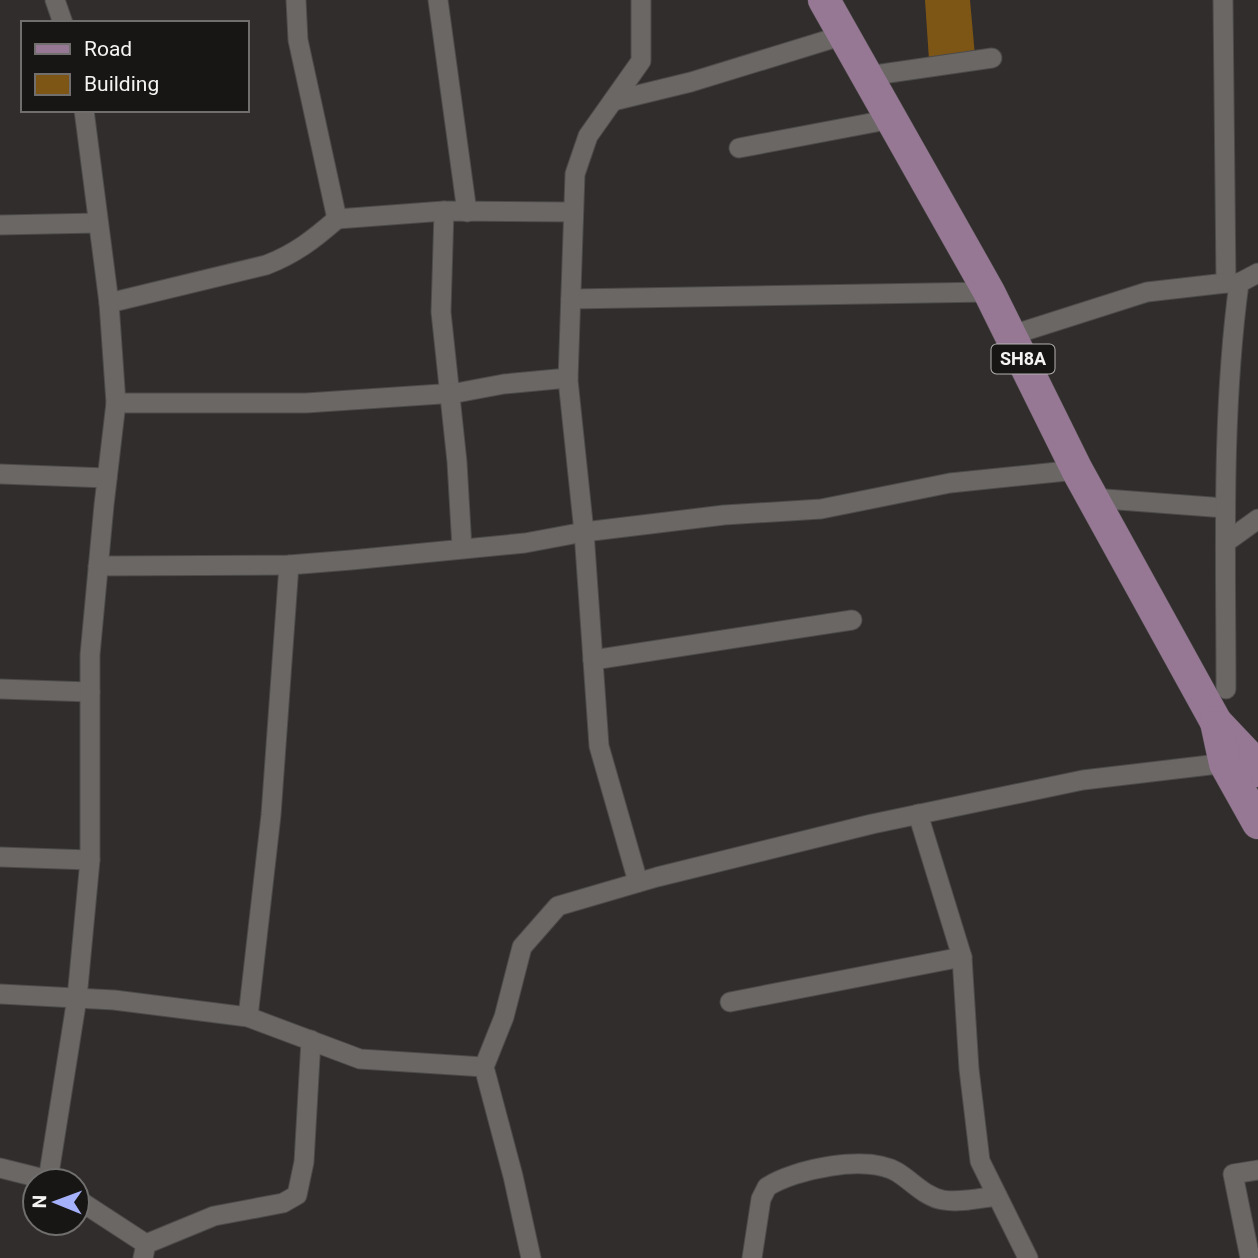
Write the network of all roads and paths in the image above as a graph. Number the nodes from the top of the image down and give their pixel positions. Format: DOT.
graph roads {
  1 [pos="55,0"];
  2 [pos="296,0"];
  3 [pos="438,0"];
  4 [pos="641,0"];
  5 [pos="824,0"];
  6 [pos="1223,0"];
  7 [pos="62,21"];
  8 [pos="844,35"];
  9 [pos="992,58"];
  10 [pos="868,76"];
  11 [pos="613,101"];
  12 [pos="85,112"];
  13 [pos="892,119"];
  14 [pos="739,148"];
  15 [pos="444,211"];
  16 [pos="467,212"];
  17 [pos="573,212"];
  18 [pos="337,219"];
  19 [pos="98,223"];
  20 [pos="0,225"];
  21 [pos="1258,273"];
  22 [pos="1233,283"];
  23 [pos="989,292"];
  24 [pos="571,299"];
  25 [pos="109,303"];
  26 [pos="1012,335"];
  27 [pos="568,377"];
  28 [pos="449,393"];
  29 [pos="116,403"];
  30 [pos="1077,470"];
  31 [pos="0,474"];
  32 [pos="107,478"];
  33 [pos="1092,498"];
  34 [pos="1225,508"];
  35 [pos="1258,519"];
  36 [pos="584,532"];
  37 [pos="1226,542"];
  38 [pos="462,548"];
  39 [pos="289,565"];
  40 [pos="98,566"];
  41 [pos="852,620"];
  42 [pos="593,660"];
  43 [pos="0,689"];
  44 [pos="1226,690"];
  45 [pos="90,692"];
  46 [pos="1248,763"];
  47 [pos="918,814"];
  48 [pos="1258,823"];
  49 [pos="0,857"];
  50 [pos="90,860"];
  51 [pos="638,882"];
  52 [pos="962,957"];
  53 [pos="0,994"];
  54 [pos="77,998"];
  55 [pos="730,1002"];
  56 [pos="248,1017"];
  57 [pos="311,1040"];
  58 [pos="484,1067"];
  59 [pos="50,1167"];
  60 [pos="0,1168"];
  61 [pos="1258,1170"];
  62 [pos="21,1173"];
  63 [pos="998,1196"];
  64 [pos="91,1210"];
  65 [pos="144,1251"];
  66 [pos="531,1258"];
  67 [pos="752,1258"];
  68 [pos="1028,1258"];
  69 [pos="1250,1258"];
  1 -- 7 [label="street"];
  2 -- 18 [label="street"];
  3 -- 16 [label="street"];
  4 -- 11 [label="street"];
  5 -- 8 [label="main road, SH8A"];
  6 -- 22 [label="street"];
  8 -- 10 [label="main road, SH8A"];
  8 -- 11 [label="street"];
  9 -- 10 [label="street"];
  10 -- 13 [label="main road, SH8A"];
  11 -- 17 [label="street"];
  12 -- 19 [label="street"];
  13 -- 14 [label="street"];
  13 -- 23 [label="main road, SH8A"];
  15 -- 16 [label="street"];
  15 -- 18 [label="street"];
  15 -- 28 [label="street"];
  16 -- 17 [label="street"];
  17 -- 24 [label="street"];
  18 -- 25 [label="street"];
  19 -- 20 [label="street"];
  19 -- 25 [label="street"];
  21 -- 22 [label="street"];
  22 -- 26 [label="street"];
  22 -- 34 [label="street"];
  23 -- 24 [label="street"];
  23 -- 26 [label="main road, SH8A"];
  24 -- 27 [label="street"];
  25 -- 29 [label="street"];
  26 -- 30 [label="main road, SH8A"];
  27 -- 28 [label="street"];
  27 -- 36 [label="street"];
  28 -- 29 [label="street"];
  28 -- 38 [label="street"];
  29 -- 32 [label="street"];
  30 -- 33 [label="main road, SH8A"];
  30 -- 36 [label="street"];
  31 -- 32 [label="street"];
  32 -- 40 [label="street"];
  33 -- 34 [label="street"];
  33 -- 46 [label="main road, SH8A"];
  34 -- 37 [label="street"];
  35 -- 37 [label="street"];
  36 -- 38 [label="street"];
  36 -- 42 [label="street"];
  37 -- 44 [label="street"];
  38 -- 39 [label="street"];
  39 -- 40 [label="street"];
  39 -- 56 [label="street"];
  40 -- 45 [label="street"];
  41 -- 42 [label="street"];
  42 -- 51 [label="street"];
  43 -- 45 [label="street"];
  45 -- 50 [label="street"];
  46 -- 47 [label="street"];
  46 -- 48 [label="main road, SH8A"];
  47 -- 51 [label="street"];
  47 -- 52 [label="street"];
  49 -- 50 [label="street"];
  50 -- 54 [label="street"];
  51 -- 58 [label="street"];
  52 -- 55 [label="street"];
  52 -- 63 [label="street"];
  53 -- 54 [label="street"];
  54 -- 56 [label="street"];
  54 -- 59 [label="street"];
  56 -- 57 [label="street"];
  57 -- 58 [label="street"];
  57 -- 65 [label="street"];
  58 -- 66 [label="street"];
  60 -- 62 [label="street"];
  61 -- 69 [label="street"];
  63 -- 67 [label="street"];
  63 -- 68 [label="street"];
  64 -- 65 [label="street"];
}
